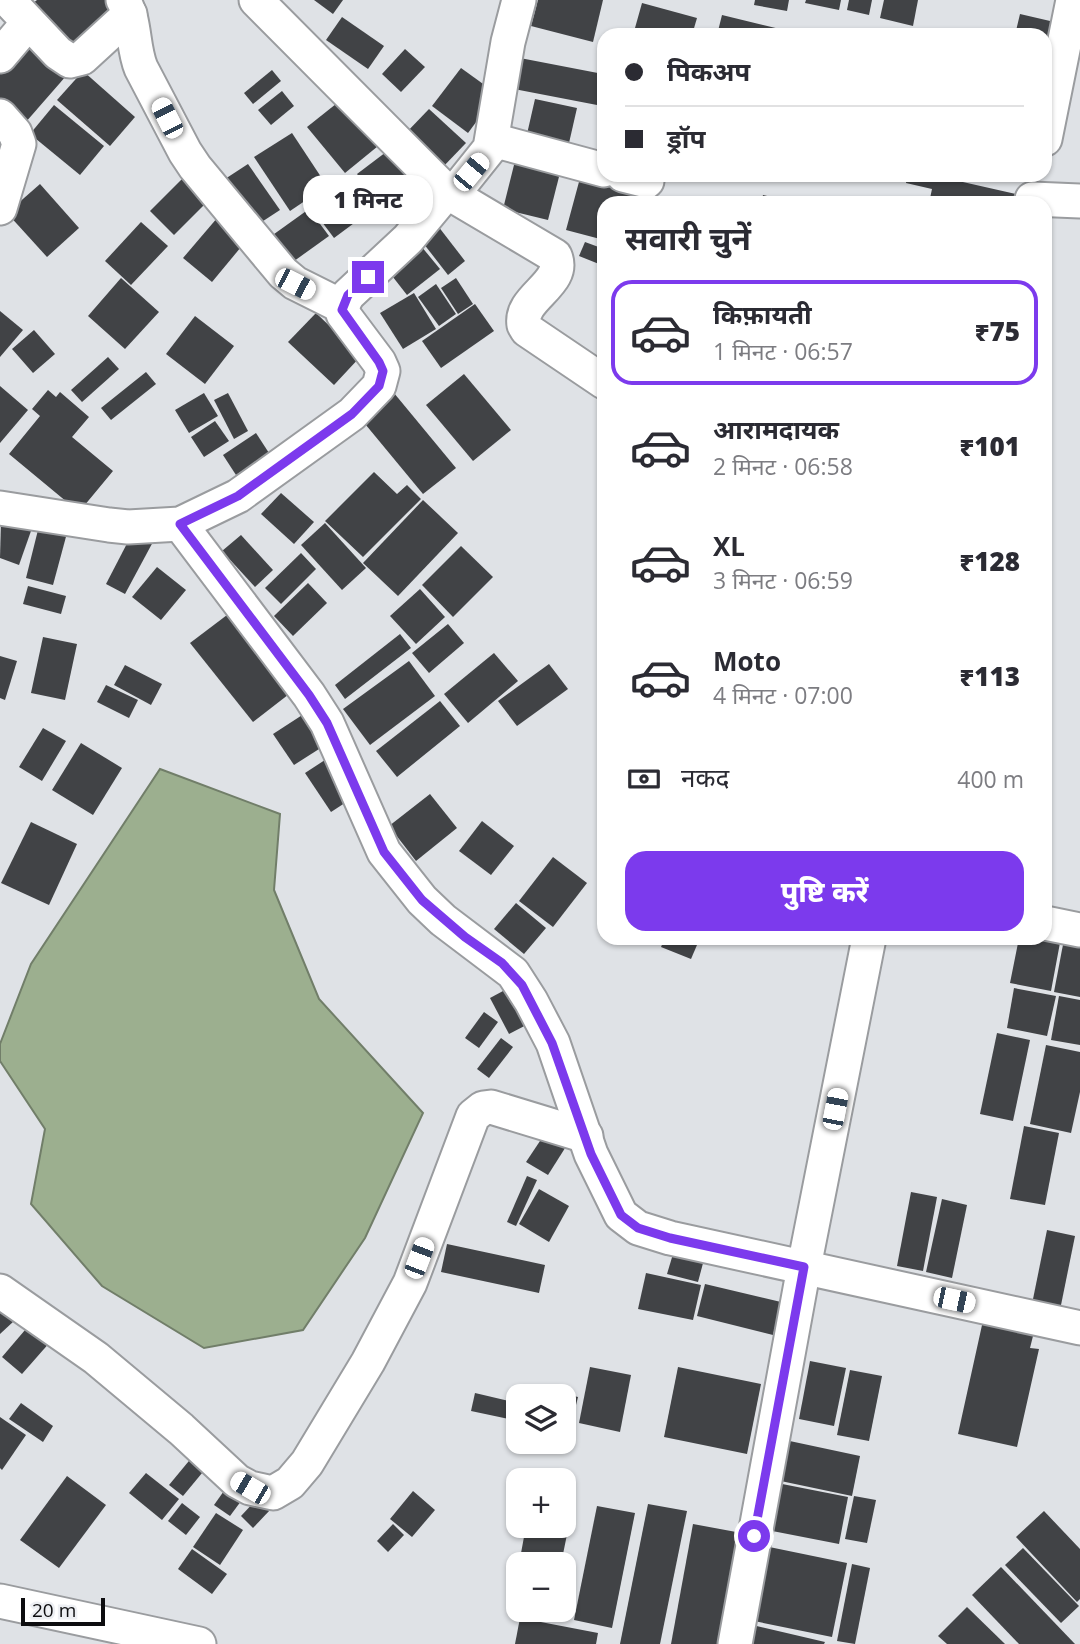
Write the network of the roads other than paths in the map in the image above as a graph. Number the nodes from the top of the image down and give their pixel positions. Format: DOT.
graph roads {
  1 [pos="256,0"];
  2 [pos="519,0"];
  3 [pos="1073,0"];
  4 [pos="126,7"];
  5 [pos="18,11"];
  6 [pos="0,56"];
  7 [pos="1052,104"];
  8 [pos="0,116"];
  9 [pos="493,140"];
  10 [pos="597,168"];
  11 [pos="447,192"];
  12 [pos="1034,192"];
  13 [pos="1080,201"];
  14 [pos="0,208"];
  15 [pos="343,307"];
  16 [pos="597,377"];
  17 [pos="0,508"];
  18 [pos="180,524"];
  19 [pos="1052,924"];
  20 [pos="1080,930"];
  21 [pos="868,945"];
  22 [pos="586,1136"];
  23 [pos="804,1267"];
  24 [pos="0,1291"];
  25 [pos="1080,1328"];
  26 [pos="0,1601"];
  27 [pos="199,1644"];
  28 [pos="735,1644"];
  1 -- 11 [label="street"];
  2 -- 9 [label="street"];
  3 -- 7 [label="street"];
  4 -- 5 [label="street"];
  4 -- 15 [label="street"];
  5 -- 6 [label="street"];
  8 -- 14 [label="street"];
  9 -- 10 [label="street"];
  9 -- 11 [label="street"];
  11 -- 15 [label="street"];
  11 -- 16 [label="street"];
  12 -- 13 [label="street"];
  15 -- 18 [label="street"];
  17 -- 18 [label="street"];
  18 -- 22 [label="street"];
  19 -- 20 [label="street"];
  21 -- 23 [label="street"];
  22 -- 23 [label="street"];
  22 -- 24 [label="street"];
  23 -- 25 [label="street"];
  23 -- 28 [label="street"];
  26 -- 27 [label="street"];
}
